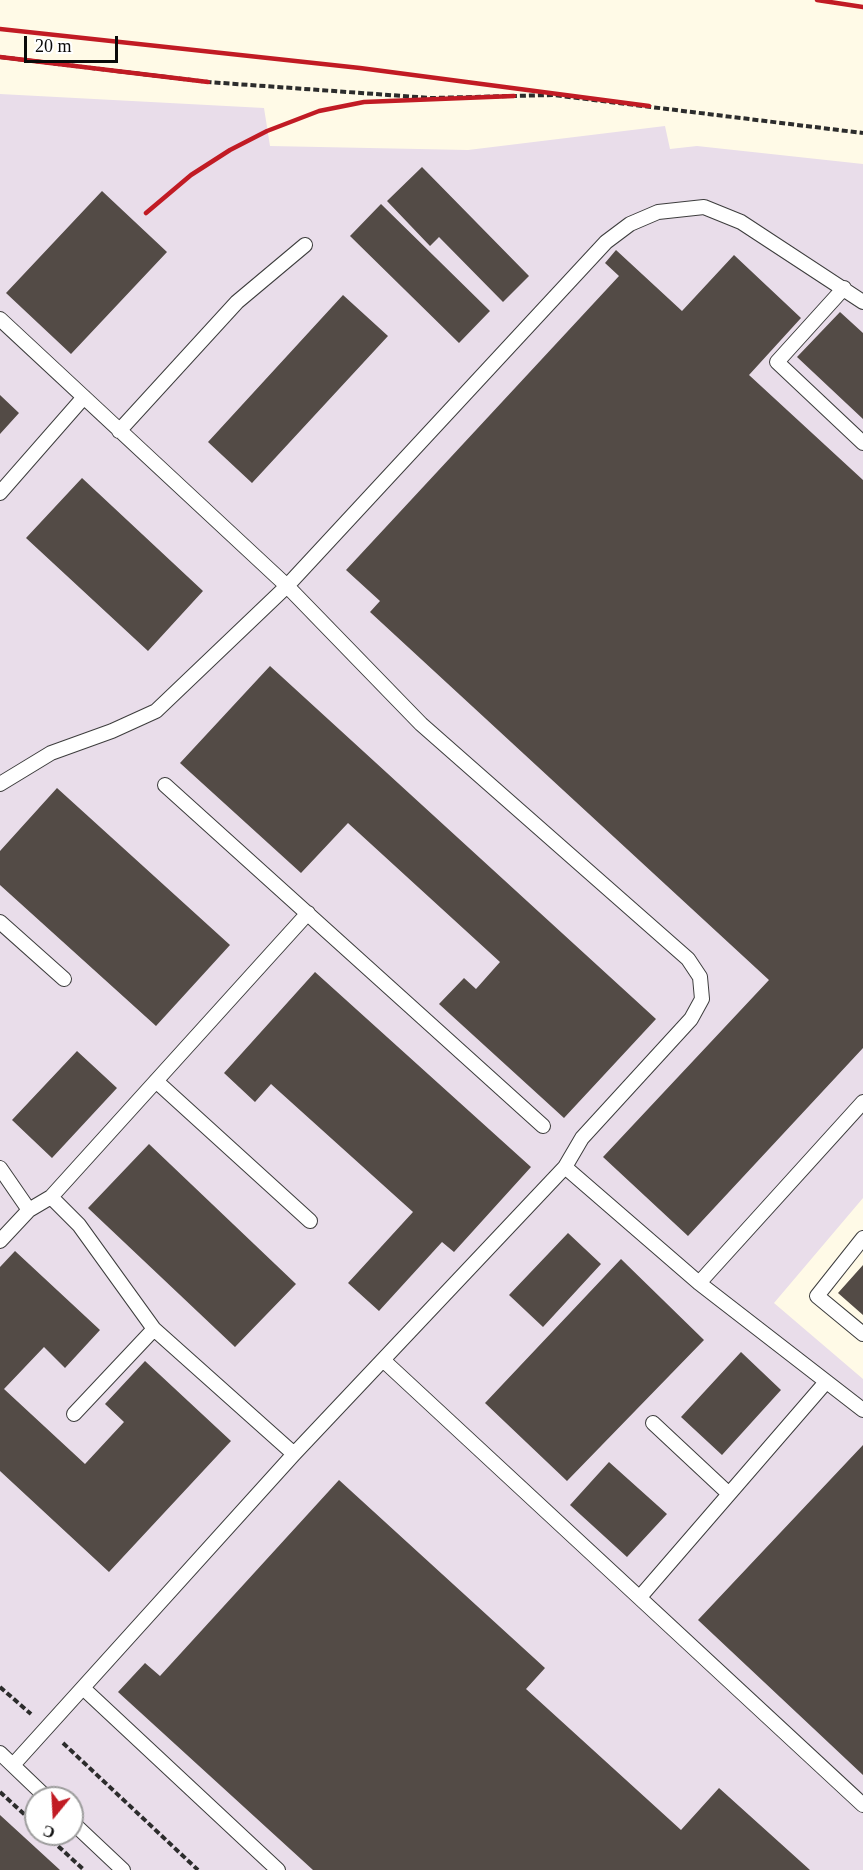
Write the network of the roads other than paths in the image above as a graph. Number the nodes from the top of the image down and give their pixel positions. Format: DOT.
graph roads {
  1 [pos="305,245"];
  2 [pos="844,288"];
  3 [pos="863,302"];
  4 [pos="0,319"];
  5 [pos="84,397"];
  6 [pos="119,430"];
  7 [pos="863,443"];
  8 [pos="0,494"];
  9 [pos="286,586"];
  10 [pos="0,784"];
  11 [pos="165,785"];
  12 [pos="308,913"];
  13 [pos="0,922"];
  14 [pos="63,979"];
  15 [pos="156,1081"];
  16 [pos="863,1102"];
  17 [pos="543,1126"];
  18 [pos="565,1167"];
  19 [pos="0,1168"];
  20 [pos="51,1197"];
  21 [pos="29,1210"];
  22 [pos="310,1221"];
  23 [pos="863,1238"];
  24 [pos="0,1241"];
  25 [pos="699,1283"];
  26 [pos="154,1329"];
  27 [pos="863,1334"];
  28 [pos="383,1360"];
  29 [pos="826,1382"];
  30 [pos="863,1410"];
  31 [pos="74,1414"];
  32 [pos="653,1423"];
  33 [pos="294,1454"];
  34 [pos="729,1494"];
  35 [pos="640,1597"];
  36 [pos="83,1688"];
  37 [pos="0,1753"];
  38 [pos="13,1765"];
  39 [pos="35,1786"];
  40 [pos="863,1805"];
  41 [pos="84,1833"];
  42 [pos="276,1869"];
  43 [pos="123,1870"];
  1 -- 6 [label="lane"];
  2 -- 3 [label="lane"];
  2 -- 7 [label="lane"];
  2 -- 9 [label="lane"];
  4 -- 5 [label="lane"];
  5 -- 6 [label="lane"];
  5 -- 8 [label="lane"];
  6 -- 9 [label="lane"];
  9 -- 10 [label="lane"];
  9 -- 18 [label="lane"];
  11 -- 12 [label="lane"];
  12 -- 15 [label="lane"];
  12 -- 17 [label="lane"];
  13 -- 14 [label="lane"];
  15 -- 20 [label="lane"];
  15 -- 22 [label="lane"];
  16 -- 25 [label="lane"];
  18 -- 25 [label="lane"];
  18 -- 28 [label="lane"];
  19 -- 21 [label="lane"];
  20 -- 21 [label="lane"];
  20 -- 26 [label="lane"];
  21 -- 24 [label="lane"];
  23 -- 27 [label="lane"];
  25 -- 29 [label="lane"];
  26 -- 31 [label="lane"];
  26 -- 33 [label="lane"];
  28 -- 33 [label="lane"];
  28 -- 35 [label="lane"];
  29 -- 30 [label="lane"];
  29 -- 34 [label="lane"];
  32 -- 34 [label="lane"];
  33 -- 36 [label="lane"];
  34 -- 35 [label="lane"];
  35 -- 40 [label="lane"];
  36 -- 38 [label="lane"];
  36 -- 42 [label="lane"];
  37 -- 38 [label="lane"];
  38 -- 39 [label="lane"];
  41 -- 43 [label="lane"];
}
